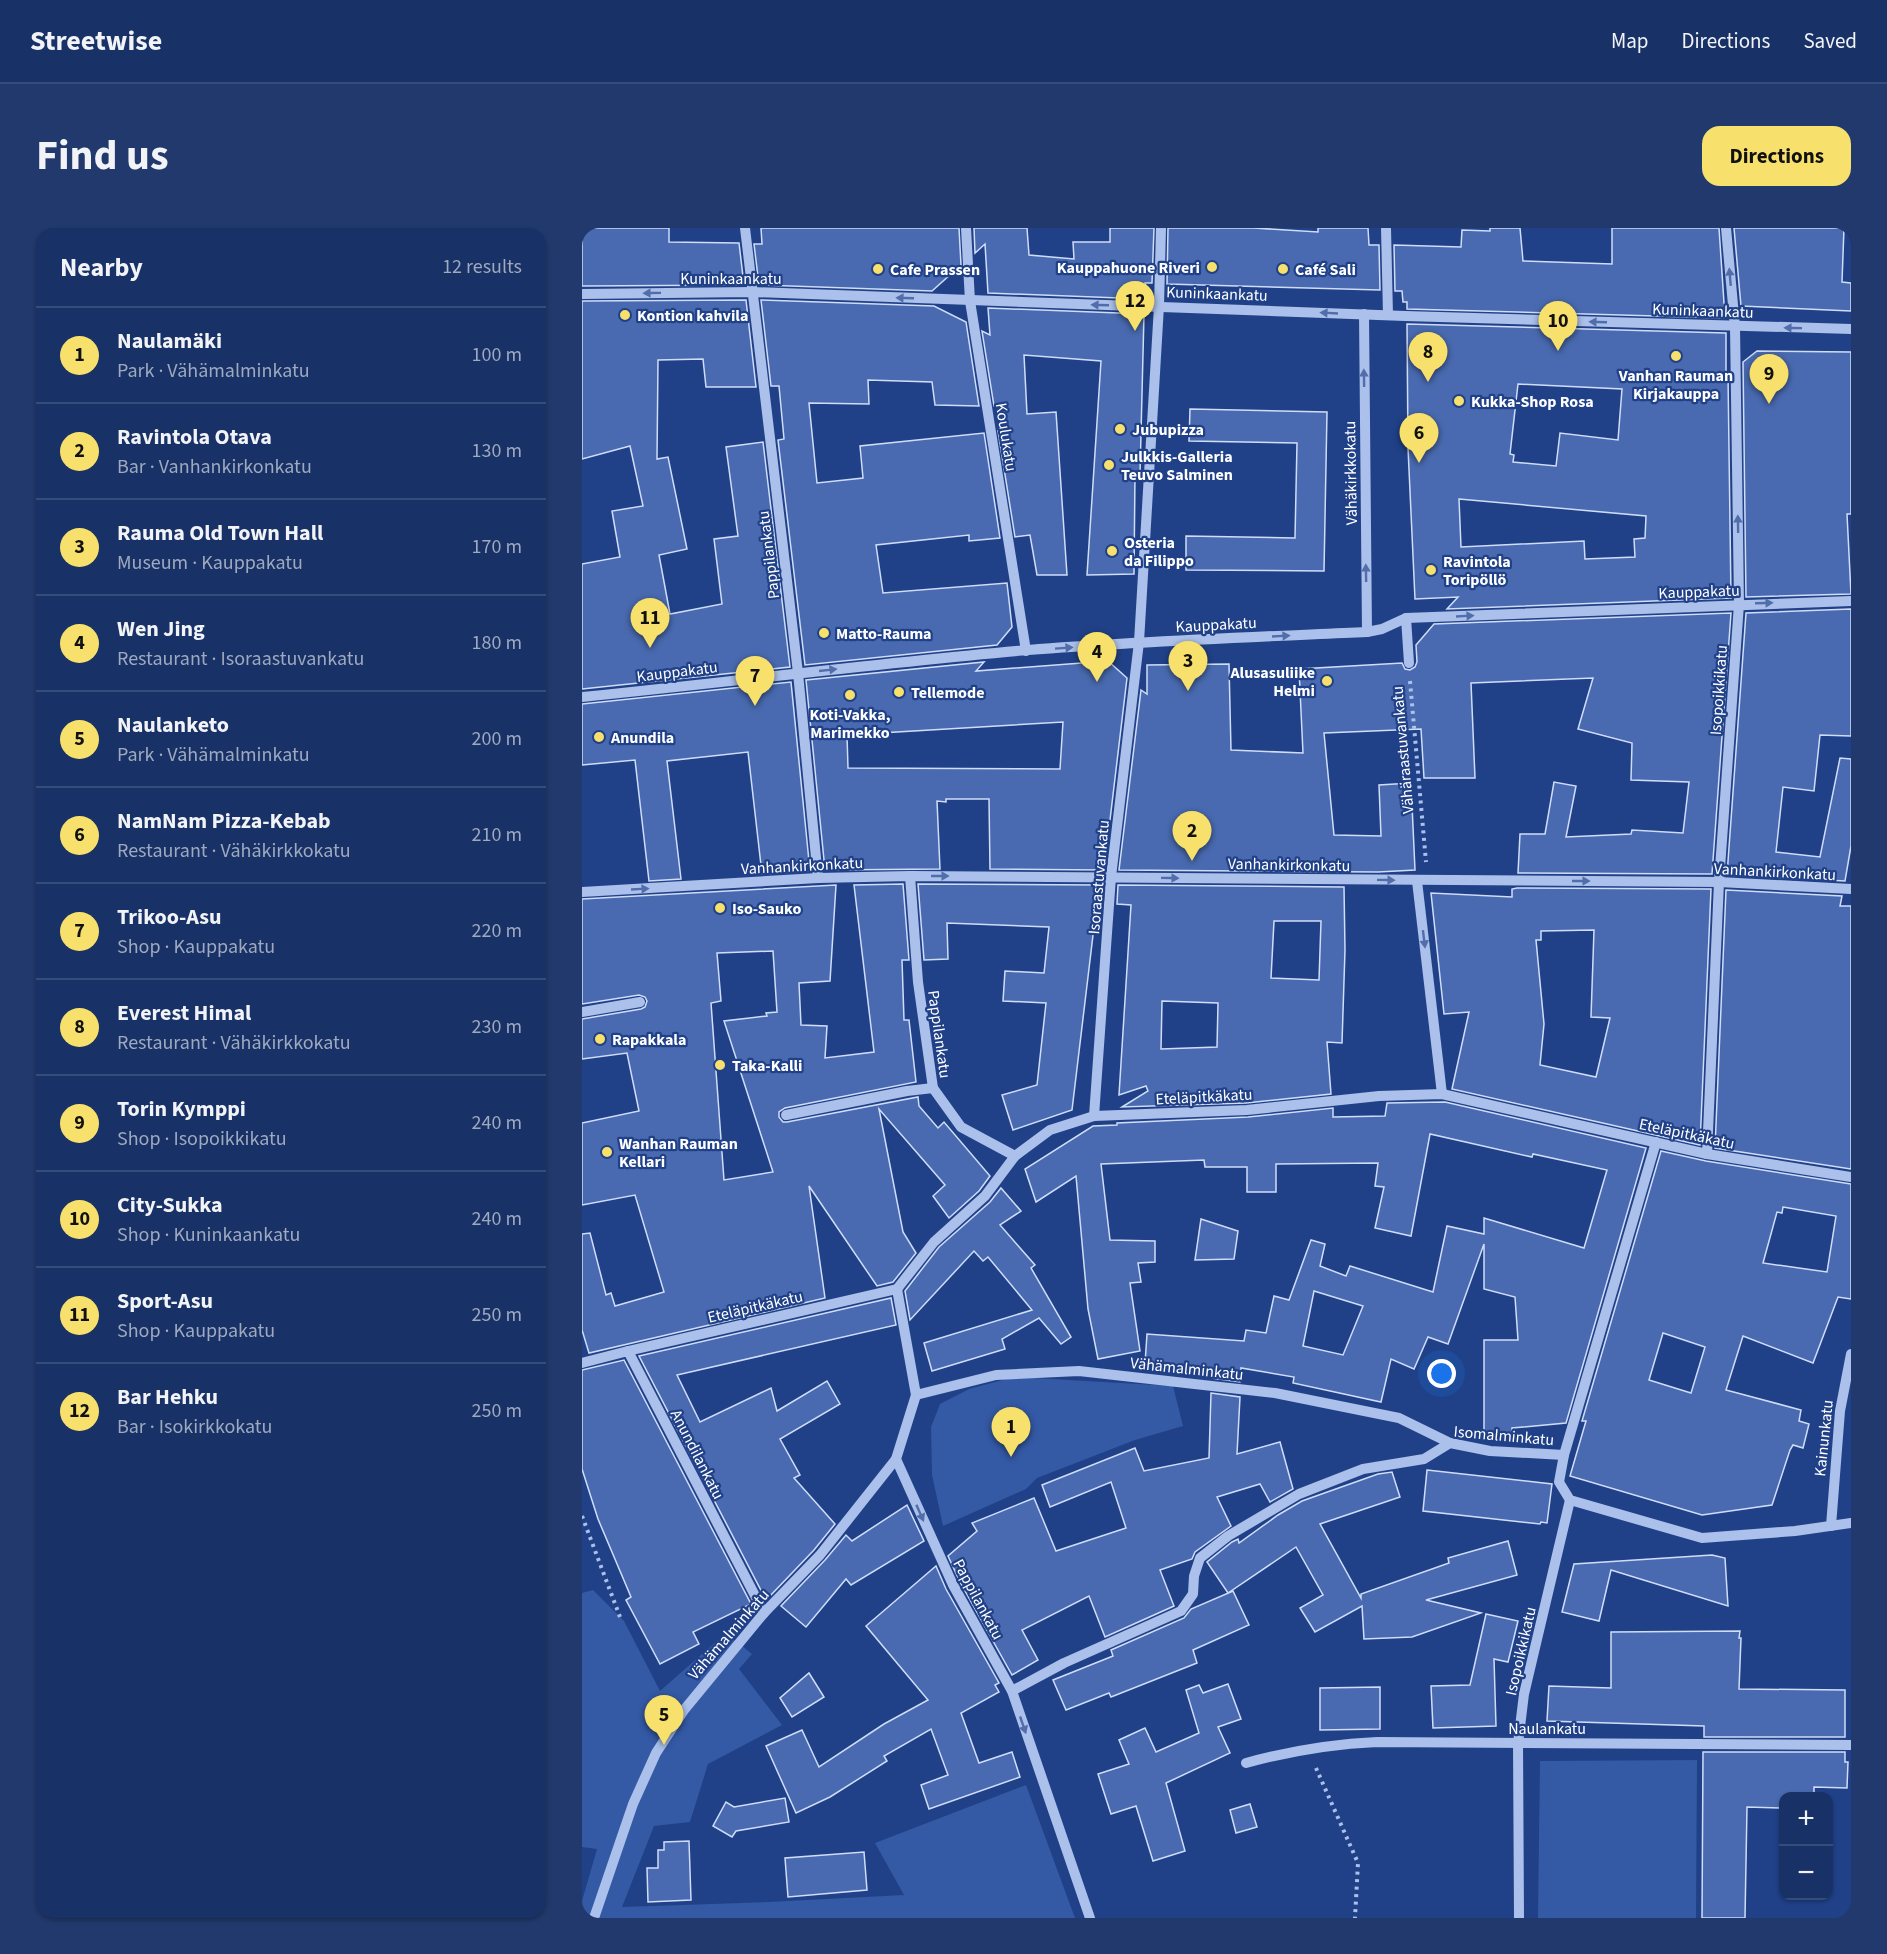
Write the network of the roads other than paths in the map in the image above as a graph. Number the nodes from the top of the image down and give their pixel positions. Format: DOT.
graph roads {
  1 [pos="745,228"];
  2 [pos="966,228"];
  3 [pos="1161,228"];
  4 [pos="1386,228"];
  5 [pos="1726,228"];
  6 [pos="752,292"];
  7 [pos="582,294"];
  8 [pos="970,301"];
  9 [pos="1159,306"];
  10 [pos="1364,314"];
  11 [pos="1388,315"];
  12 [pos="1735,327"];
  13 [pos="1851,328"];
  14 [pos="1851,601"];
  15 [pos="1739,604"];
  16 [pos="1406,618"];
  17 [pos="1367,632"];
  18 [pos="1139,642"];
  19 [pos="1026,651"];
  20 [pos="1409,663"];
  21 [pos="798,673"];
  22 [pos="582,697"];
  23 [pos="910,876"];
  24 [pos="1111,877"];
  25 [pos="818,878"];
  26 [pos="1422,880"];
  27 [pos="1719,882"];
  28 [pos="1851,890"];
  29 [pos="582,892"];
  30 [pos="640,1002"];
  31 [pos="582,1012"];
  32 [pos="933,1088"];
  33 [pos="1442,1094"];
  34 [pos="786,1115"];
  35 [pos="1094,1116"];
  36 [pos="1656,1142"];
  37 [pos="1707,1154"];
  38 [pos="1015,1156"];
  39 [pos="1851,1177"];
  40 [pos="897,1289"];
  41 [pos="627,1351"];
  42 [pos="1851,1354"];
  43 [pos="582,1363"];
  44 [pos="916,1395"];
  45 [pos="1449,1443"];
  46 [pos="1564,1455"];
  47 [pos="896,1459"];
  48 [pos="1570,1500"];
  49 [pos="1851,1523"];
  50 [pos="1831,1526"];
  51 [pos="764,1613"];
  52 [pos="1012,1691"];
  53 [pos="1518,1743"];
  54 [pos="1851,1745"];
  55 [pos="1246,1763"];
  56 [pos="594,1918"];
  57 [pos="1090,1918"];
  58 [pos="1519,1918"];
  1 -- 6 [label="street, Pappilankatu"];
  2 -- 8 [label="street, Koulukatu"];
  3 -- 9 [label="street, Isoraastuvankatu"];
  4 -- 11 [label="street"];
  12 -- 5 [label="street, Isopoikkikatu, one-way"];
  6 -- 7 [label="street, Kuninkaankatu, one-way"];
  8 -- 6 [label="street, Kuninkaankatu, one-way"];
  6 -- 21 [label="street, Pappilankatu"];
  9 -- 8 [label="street, Kuninkaankatu, one-way"];
  8 -- 19 [label="street, Koulukatu"];
  10 -- 9 [label="street, Kuninkaankatu, one-way"];
  9 -- 18 [label="street, Isoraastuvankatu"];
  10 -- 11 [label="street, Kuninkaankatu"];
  17 -- 10 [label="street, Vähäkirkkokatu, one-way"];
  12 -- 11 [label="street, Kuninkaankatu, one-way"];
  13 -- 12 [label="street, Kuninkaankatu, one-way"];
  15 -- 12 [label="street, Isopoikkikatu, one-way"];
  15 -- 14 [label="street, Kauppakatu, one-way"];
  16 -- 15 [label="street, Kauppakatu, one-way"];
  15 -- 27 [label="street, Isopoikkikatu"];
  16 -- 17 [label="street, Kauppakatu"];
  16 -- 20 [label="street, Vähäraastuvankatu"];
  18 -- 17 [label="street, Kauppakatu, one-way"];
  19 -- 18 [label="street, Kauppakatu, one-way"];
  18 -- 24 [label="street, Isoraastuvankatu"];
  21 -- 19 [label="street, Kauppakatu, one-way"];
  21 -- 22 [label="street, Kauppakatu"];
  21 -- 25 [label="street, Pappilankatu"];
  23 -- 24 [label="street, Vanhankirkonkatu, one-way"];
  23 -- 25 [label="street, Vanhankirkonkatu"];
  23 -- 32 [label="street, Pappilankatu"];
  24 -- 26 [label="street, Vanhankirkonkatu, one-way"];
  24 -- 35 [label="street, Isoraastuvankatu"];
  29 -- 25 [label="street, Vanhankirkonkatu, one-way"];
  26 -- 27 [label="street, Vanhankirkonkatu, one-way"];
  26 -- 33 [label="street, one-way"];
  27 -- 28 [label="street, Vanhankirkonkatu"];
  27 -- 37 [label="street, Isopoikkikatu"];
  30 -- 31 [label="street"];
  32 -- 34 [label="street"];
  32 -- 38 [label="street, Pappilankatu"];
  33 -- 35 [label="street, Eteläpitkäkatu"];
  33 -- 36 [label="street, Eteläpitkäkatu"];
  35 -- 38 [label="street, Eteläpitkäkatu"];
  36 -- 37 [label="street, Eteläpitkäkatu"];
  36 -- 46 [label="street"];
  37 -- 39 [label="street, Eteläpitkäkatu"];
  38 -- 40 [label="street, Eteläpitkäkatu"];
  40 -- 41 [label="street, Eteläpitkäkatu"];
  40 -- 44 [label="street"];
  41 -- 43 [label="street"];
  41 -- 51 [label="street, Anundilankatu"];
  42 -- 50 [label="street, Kainunkatu"];
  44 -- 45 [label="street, Vähämalminkatu"];
  44 -- 47 [label="street"];
  45 -- 46 [label="street, Isomalminkatu"];
  45 -- 52 [label="street, Isomalminkatu"];
  46 -- 48 [label="street, Isomalminkatu"];
  47 -- 51 [label="street, Vähämalminkatu"];
  47 -- 52 [label="street, Pappilankatu, one-way"];
  48 -- 50 [label="street"];
  48 -- 53 [label="street, Isopoikkikatu"];
  49 -- 50 [label="street"];
  51 -- 56 [label="street, Vähämalminkatu"];
  52 -- 57 [label="street, Pappilankatu, one-way"];
  53 -- 54 [label="street, Naulankatu"];
  53 -- 55 [label="street, Naulankatu"];
  53 -- 58 [label="street, Isopoikkikatu"];
}
